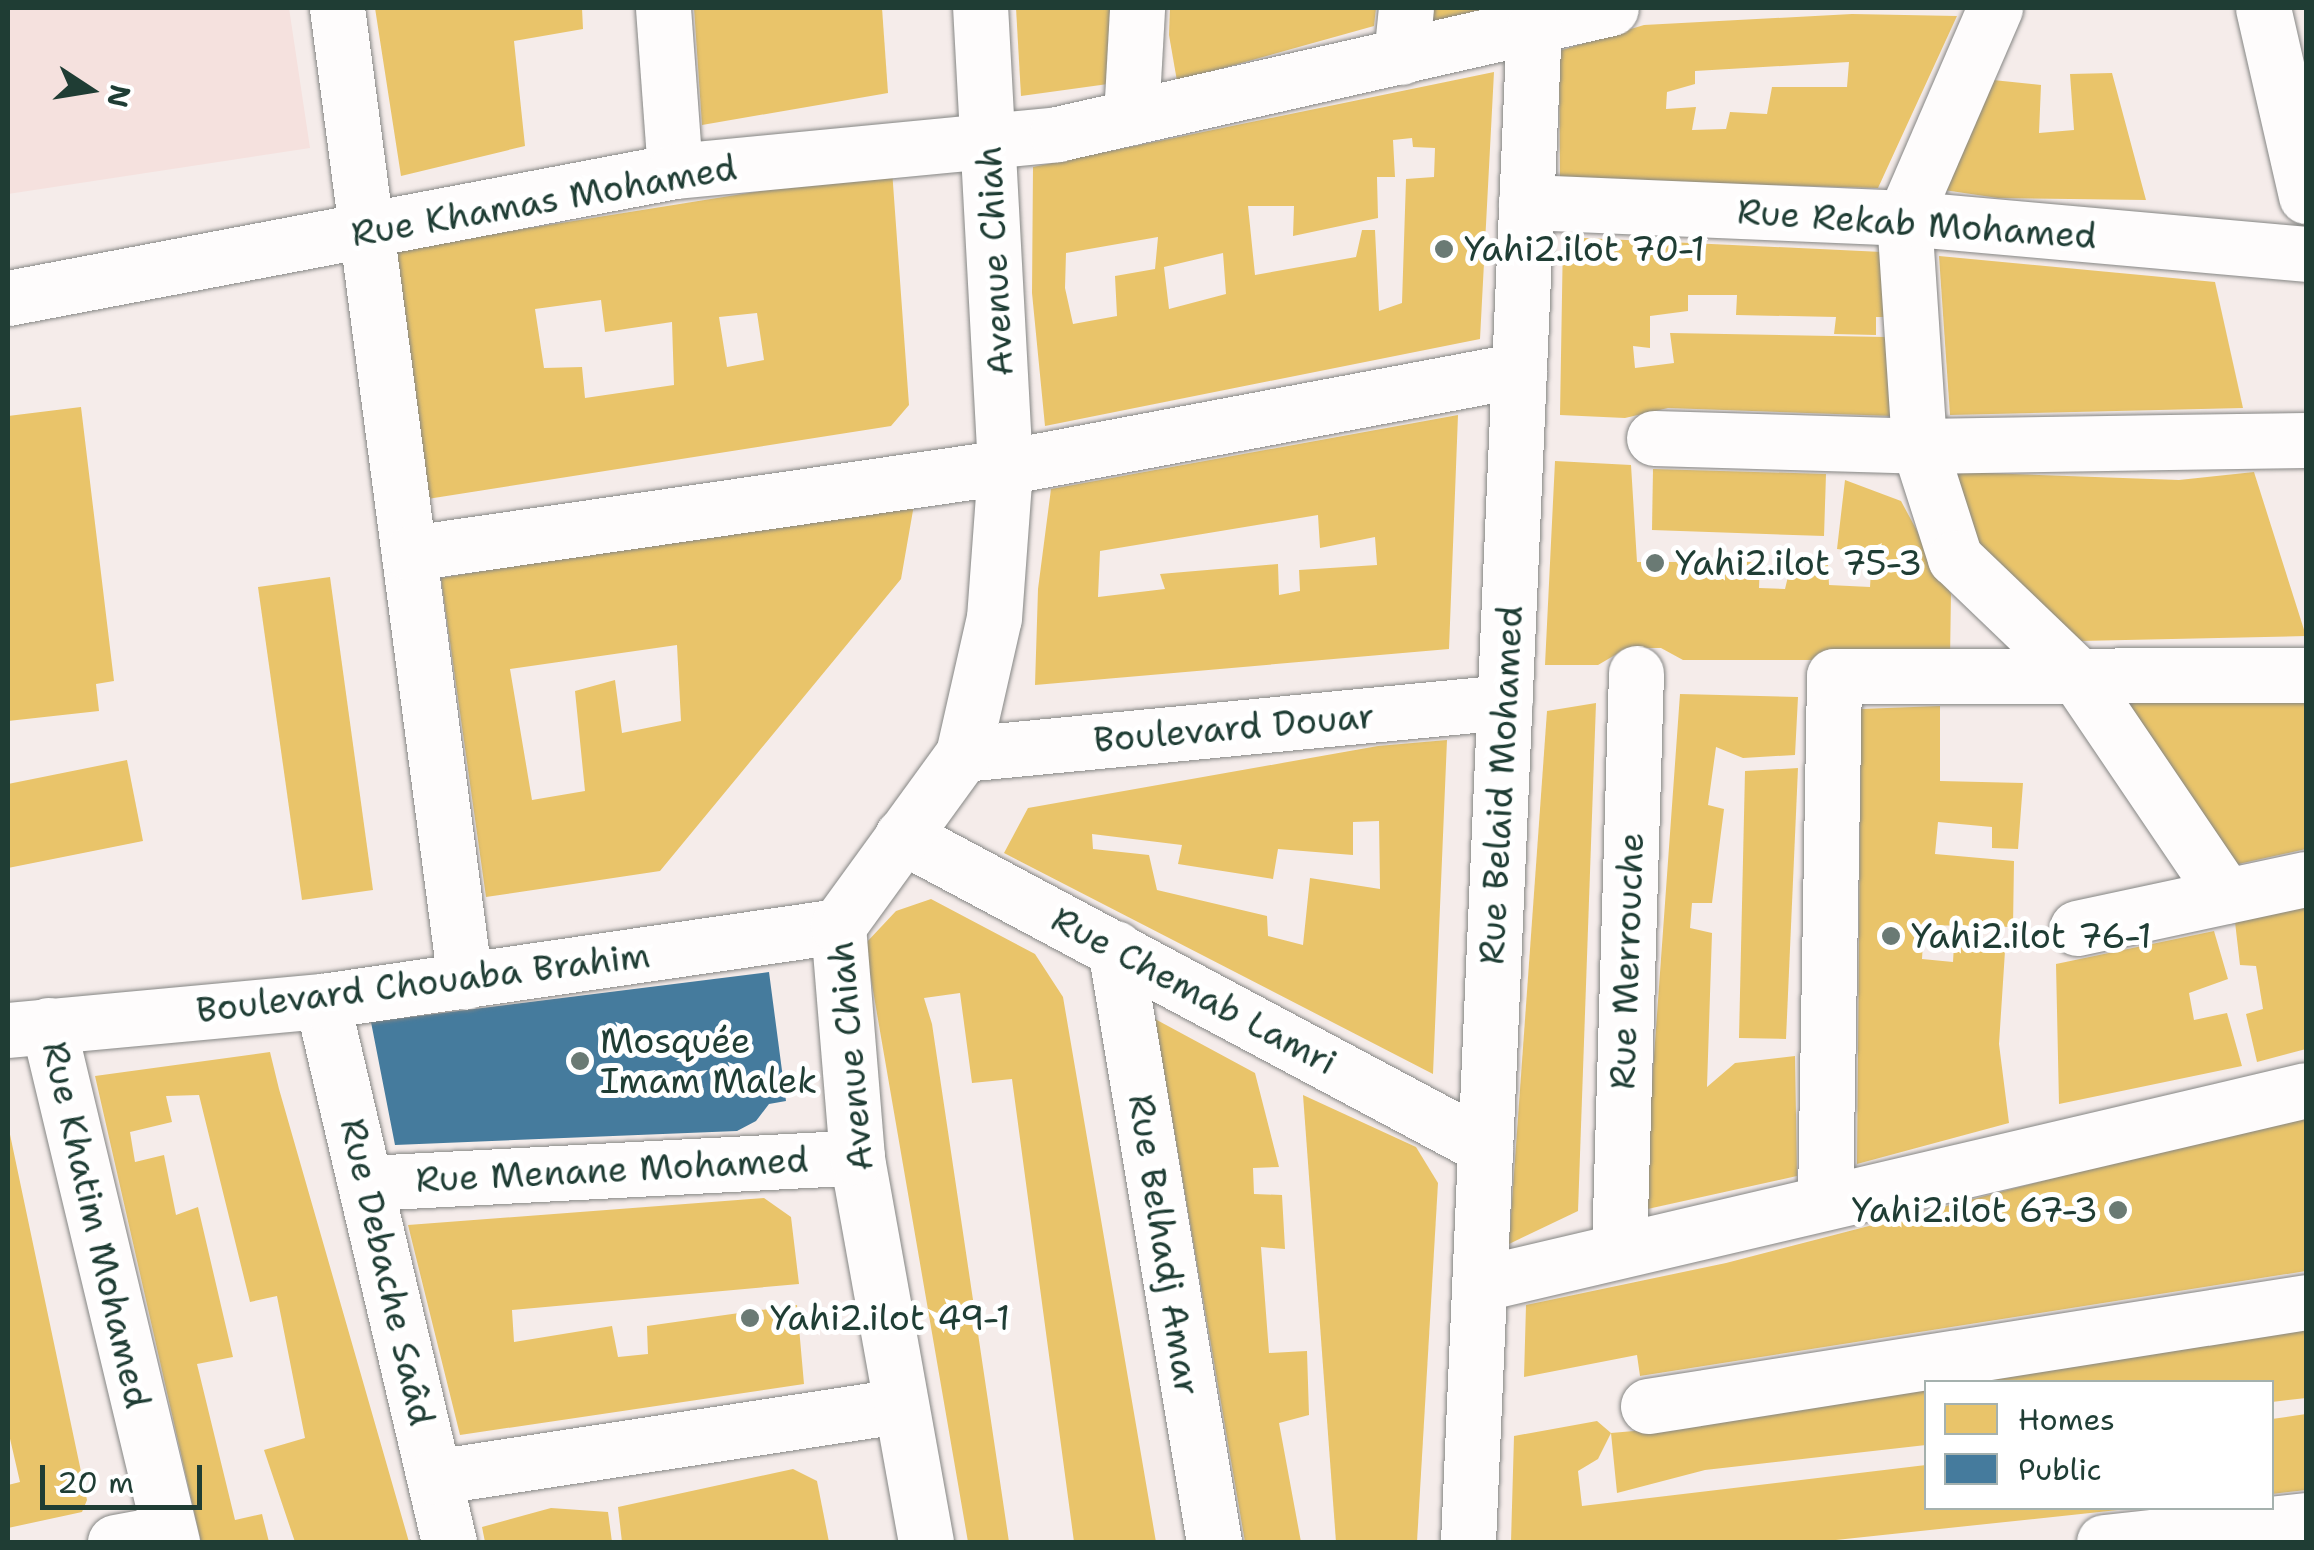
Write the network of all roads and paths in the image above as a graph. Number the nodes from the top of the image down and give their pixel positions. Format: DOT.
graph roads {
  1 [pos="337,8"];
  2 [pos="663,8"];
  3 [pos="980,8"];
  4 [pos="1137,8"];
  5 [pos="1610,8"];
  6 [pos="1995,8"];
  7 [pos="2263,8"];
  8 [pos="1534,28"];
  9 [pos="1403,32"];
  10 [pos="1131,117"];
  11 [pos="989,142"];
  12 [pos="675,171"];
  13 [pos="2306,196"];
  14 [pos="1526,202"];
  15 [pos="1904,218"];
  16 [pos="369,232"];
  17 [pos="2306,254"];
  18 [pos="8,298"];
  19 [pos="1519,370"];
  20 [pos="1654,438"];
  21 [pos="2306,440"];
  22 [pos="1919,446"];
  23 [pos="1005,467"];
  24 [pos="411,554"];
  25 [pos="1636,673"];
  26 [pos="2075,674"];
  27 [pos="2306,675"];
  28 [pos="1506,702"];
  29 [pos="963,754"];
  30 [pos="902,836"];
  31 [pos="2306,880"];
  32 [pos="2226,896"];
  33 [pos="838,926"];
  34 [pos="2076,928"];
  35 [pos="1115,948"];
  36 [pos="466,982"];
  37 [pos="322,1001"];
  38 [pos="28,1028"];
  39 [pos="2306,1090"];
  40 [pos="1484,1147"];
  41 [pos="857,1157"];
  42 [pos="368,1183"];
  43 [pos="1826,1199"];
  44 [pos="1618,1249"];
  45 [pos="1478,1284"];
  46 [pos="2306,1302"];
  47 [pos="899,1406"];
  48 [pos="1648,1406"];
  49 [pos="434,1477"];
  50 [pos="2306,1520"];
  51 [pos="170,1537"];
  52 [pos="115,1542"];
  53 [pos="449,1542"];
  54 [pos="926,1542"];
  55 [pos="1214,1542"];
  56 [pos="1468,1542"];
  57 [pos="2104,1542"];
  1 -- 16 [label="street"];
  2 -- 12 [label="street"];
  3 -- 11 [label="street, Avenue Chiah"];
  4 -- 10 [label="street"];
  5 -- 8 [label="street, Rue Khamas Mohamed"];
  6 -- 15 [label="street"];
  7 -- 13 [label="street"];
  8 -- 9 [label="street, Rue Khamas Mohamed"];
  8 -- 14 [label="street, Rue Belaid Mohamed"];
  9 -- 10 [label="street, Rue Khamas Mohamed"];
  10 -- 11 [label="street, Rue Khamas Mohamed"];
  11 -- 12 [label="street, Rue Khamas Mohamed"];
  11 -- 23 [label="street, Avenue Chiah"];
  12 -- 16 [label="street, Rue Khamas Mohamed"];
  14 -- 15 [label="street, Rue Rekab Mohamed"];
  14 -- 19 [label="street, Rue Belaid Mohamed"];
  15 -- 17 [label="street, Rue Rekab Mohamed"];
  15 -- 22 [label="street"];
  16 -- 18 [label="street, Rue Khamas Mohamed"];
  16 -- 24 [label="street"];
  19 -- 23 [label="street"];
  19 -- 28 [label="street, Rue Belaid Mohamed"];
  20 -- 22 [label="street"];
  21 -- 22 [label="street"];
  22 -- 26 [label="street"];
  23 -- 24 [label="street"];
  23 -- 29 [label="street, Avenue Chiah"];
  24 -- 36 [label="street"];
  25 -- 44 [label="street, Rue Merrouche"];
  26 -- 27 [label="street"];
  26 -- 32 [label="street"];
  26 -- 43 [label="street"];
  28 -- 29 [label="street, Boulevard Douar"];
  28 -- 40 [label="street, Rue Belaid Mohamed"];
  29 -- 30 [label="street, Avenue Chiah"];
  30 -- 33 [label="street, Avenue Chiah"];
  30 -- 35 [label="street, Rue Chemab Lamri"];
  31 -- 32 [label="street"];
  32 -- 34 [label="street"];
  33 -- 36 [label="street, Boulevard Chouaba Brahim"];
  33 -- 41 [label="street, Avenue Chiah"];
  35 -- 40 [label="street, Rue Chemab Lamri"];
  35 -- 55 [label="street, Rue Belhadj Amar"];
  36 -- 37 [label="street, Boulevard Chouaba Brahim"];
  37 -- 38 [label="street, Boulevard Chouaba Brahim"];
  37 -- 42 [label="street, Rue Debache Saâd"];
  38 -- 51 [label="street, Rue Khatim Mohamed"];
  39 -- 43 [label="street"];
  40 -- 45 [label="street, Rue Belaid Mohamed"];
  41 -- 42 [label="street, Rue Menane Mohamed"];
  41 -- 47 [label="street, Avenue Chiah"];
  42 -- 49 [label="street, Rue Debache Saâd"];
  43 -- 44 [label="street"];
  44 -- 45 [label="street"];
  45 -- 56 [label="street, Rue Belaid Mohamed"];
  46 -- 48 [label="street"];
  47 -- 49 [label="street"];
  47 -- 54 [label="street, Avenue Chiah"];
  49 -- 53 [label="street, Rue Debache Saâd"];
  50 -- 57 [label="street"];
  51 -- 52 [label="street"];
}
